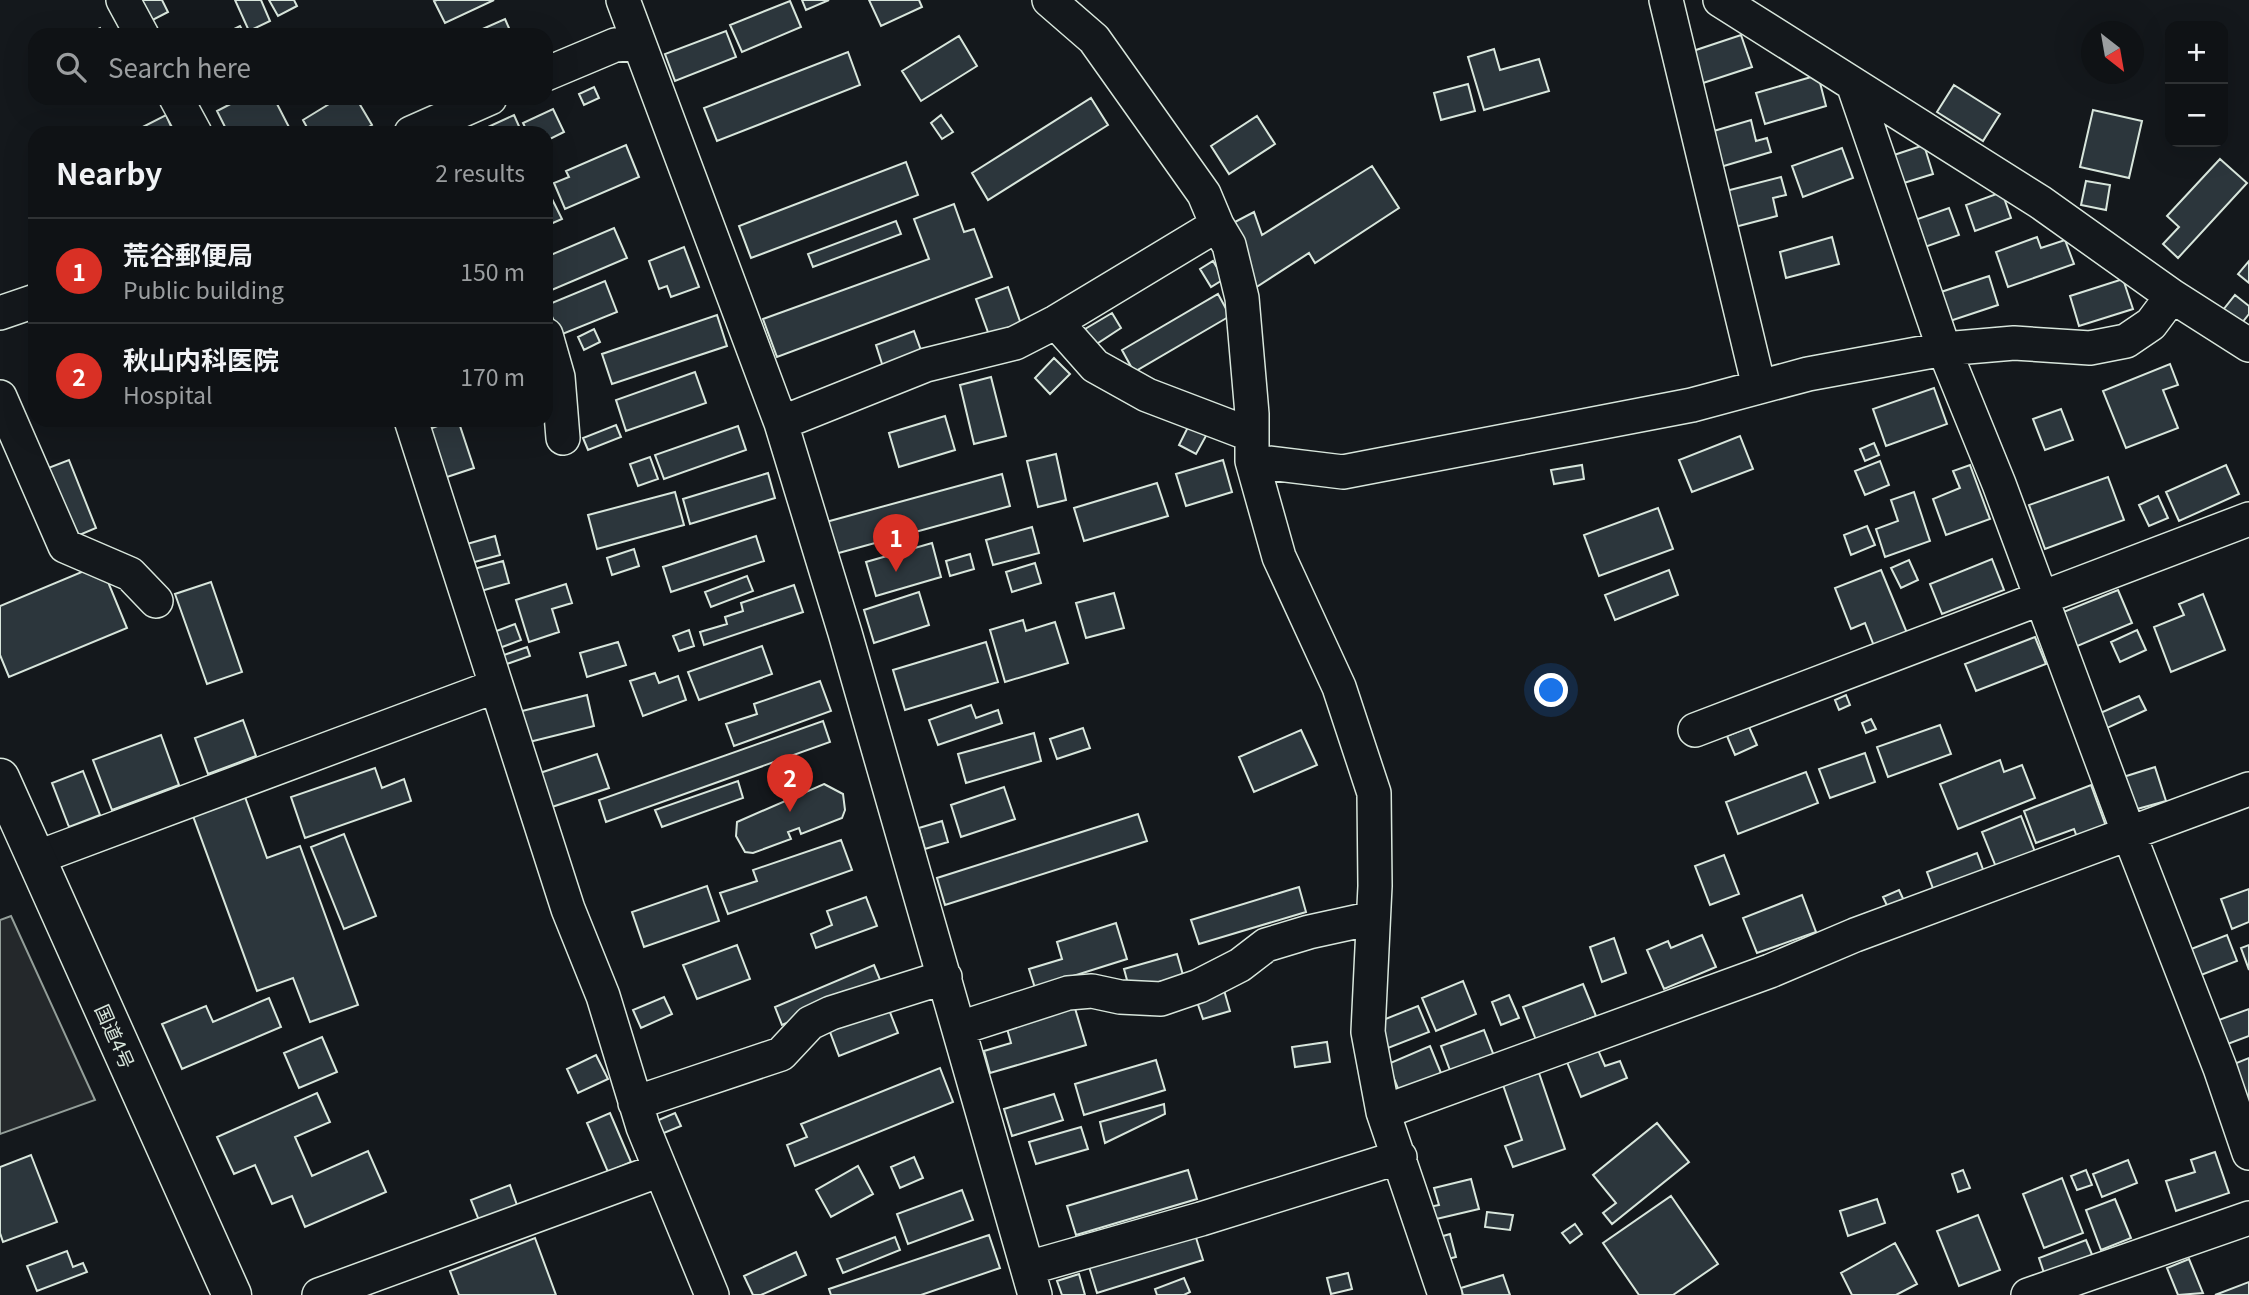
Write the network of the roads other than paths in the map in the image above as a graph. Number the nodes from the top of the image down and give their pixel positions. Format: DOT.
graph roads {
  1 [pos="123,0"];
  2 [pos="623,0"];
  3 [pos="1049,0"];
  4 [pos="1666,0"];
  5 [pos="1720,0"];
  6 [pos="138,28"];
  7 [pos="639,43"];
  8 [pos="553,71"];
  9 [pos="1853,84"];
  10 [pos="180,105"];
  11 [pos="477,105"];
  12 [pos="191,126"];
  13 [pos="437,126"];
  14 [pos="1217,225"];
  15 [pos="2172,296"];
  16 [pos="28,303"];
  17 [pos="0,313"];
  18 [pos="1056,322"];
  19 [pos="2249,345"];
  20 [pos="1944,349"];
  21 [pos="553,360"];
  22 [pos="1759,387"];
  23 [pos="0,397"];
  24 [pos="781,423"];
  25 [pos="413,427"];
  26 [pos="563,438"];
  27 [pos="1252,448"];
  28 [pos="2249,520"];
  29 [pos="2042,600"];
  30 [pos="156,601"];
  31 [pos="496,686"];
  32 [pos="1695,730"];
  33 [pos="0,778"];
  34 [pos="2249,789"];
  35 [pos="2129,834"];
  36 [pos="36,858"];
  37 [pos="1373,918"];
  38 [pos="945,977"];
  39 [pos="960,1028"];
  40 [pos="635,1103"];
  41 [pos="1383,1112"];
  42 [pos="2249,1153"];
  43 [pos="1400,1157"];
  44 [pos="660,1170"];
  45 [pos="2249,1218"];
  46 [pos="1032,1282"];
  47 [pos="232,1295"];
  48 [pos="319,1295"];
  49 [pos="712,1295"];
  50 [pos="1446,1295"];
  51 [pos="2028,1295"];
  1 -- 6 [label="street"];
  2 -- 7 [label="street"];
  3 -- 14 [label="street"];
  4 -- 22 [label="street"];
  5 -- 9 [label="street"];
  7 -- 8 [label="street"];
  7 -- 24 [label="street"];
  9 -- 15 [label="street"];
  9 -- 20 [label="street"];
  10 -- 12 [label="street"];
  11 -- 13 [label="street"];
  14 -- 18 [label="street"];
  14 -- 27 [label="street"];
  15 -- 19 [label="street"];
  15 -- 20 [label="street"];
  16 -- 17 [label="street"];
  18 -- 24 [label="street"];
  18 -- 27 [label="street"];
  20 -- 22 [label="street"];
  20 -- 29 [label="street"];
  21 -- 26 [label="street"];
  22 -- 27 [label="street"];
  23 -- 30 [label="street"];
  24 -- 38 [label="street"];
  25 -- 31 [label="street"];
  27 -- 37 [label="street"];
  28 -- 29 [label="street"];
  29 -- 32 [label="street"];
  29 -- 35 [label="street"];
  31 -- 36 [label="street"];
  31 -- 40 [label="street"];
  33 -- 36 [label="highway, 国道4号"];
  34 -- 35 [label="street"];
  35 -- 41 [label="street"];
  35 -- 42 [label="street"];
  36 -- 47 [label="highway, 国道4号"];
  37 -- 39 [label="street"];
  37 -- 41 [label="street"];
  38 -- 39 [label="street"];
  38 -- 40 [label="street"];
  39 -- 46 [label="street"];
  40 -- 44 [label="street"];
  41 -- 43 [label="street"];
  43 -- 46 [label="street"];
  43 -- 50 [label="street"];
  44 -- 48 [label="street"];
  44 -- 49 [label="street"];
  45 -- 51 [label="street"];
}
